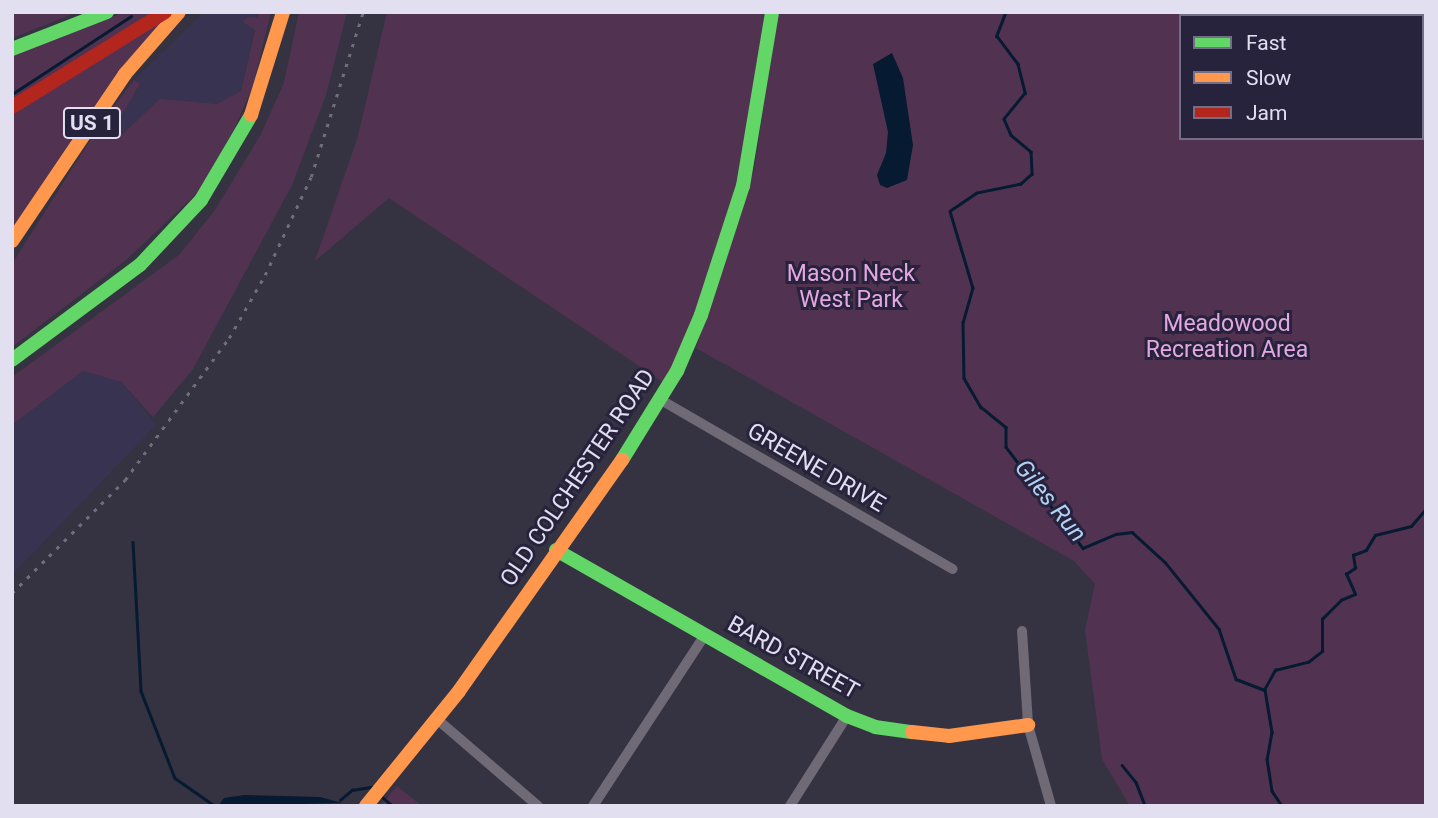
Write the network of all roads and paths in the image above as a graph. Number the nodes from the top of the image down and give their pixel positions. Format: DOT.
graph roads {
  1 [pos="107,12"];
  2 [pos="165,12"];
  3 [pos="179,12"];
  4 [pos="283,12"];
  5 [pos="772,12"];
  6 [pos="12,49"];
  7 [pos="12,107"];
  8 [pos="12,241"];
  9 [pos="12,360"];
  10 [pos="661,400"];
  11 [pos="556,550"];
  12 [pos="952,569"];
  13 [pos="1022,631"];
  14 [pos="705,635"];
  15 [pos="846,716"];
  16 [pos="438,720"];
  17 [pos="1028,725"];
  18 [pos="366,806"];
  19 [pos="538,806"];
  20 [pos="593,806"];
  21 [pos="790,806"];
  22 [pos="1051,806"];
  1 -- 6 [label="main road"];
  2 -- 7 [label="main road"];
  3 -- 8 [label="main road, US 1"];
  4 -- 9 [label="main road"];
  5 -- 10 [label="main road, OLD COLCHESTER ROAD"];
  10 -- 11 [label="main road, OLD COLCHESTER ROAD"];
  10 -- 12 [label="street, GREENE DRIVE"];
  11 -- 14 [label="main road, BARD STREET"];
  11 -- 16 [label="main road, OLD COLCHESTER ROAD"];
  13 -- 17 [label="street"];
  14 -- 15 [label="main road, BARD STREET"];
  14 -- 20 [label="street"];
  15 -- 17 [label="main road, BARD STREET"];
  15 -- 21 [label="street"];
  16 -- 18 [label="main road, OLD COLCHESTER ROAD"];
  16 -- 19 [label="street"];
  17 -- 22 [label="street"];
}
